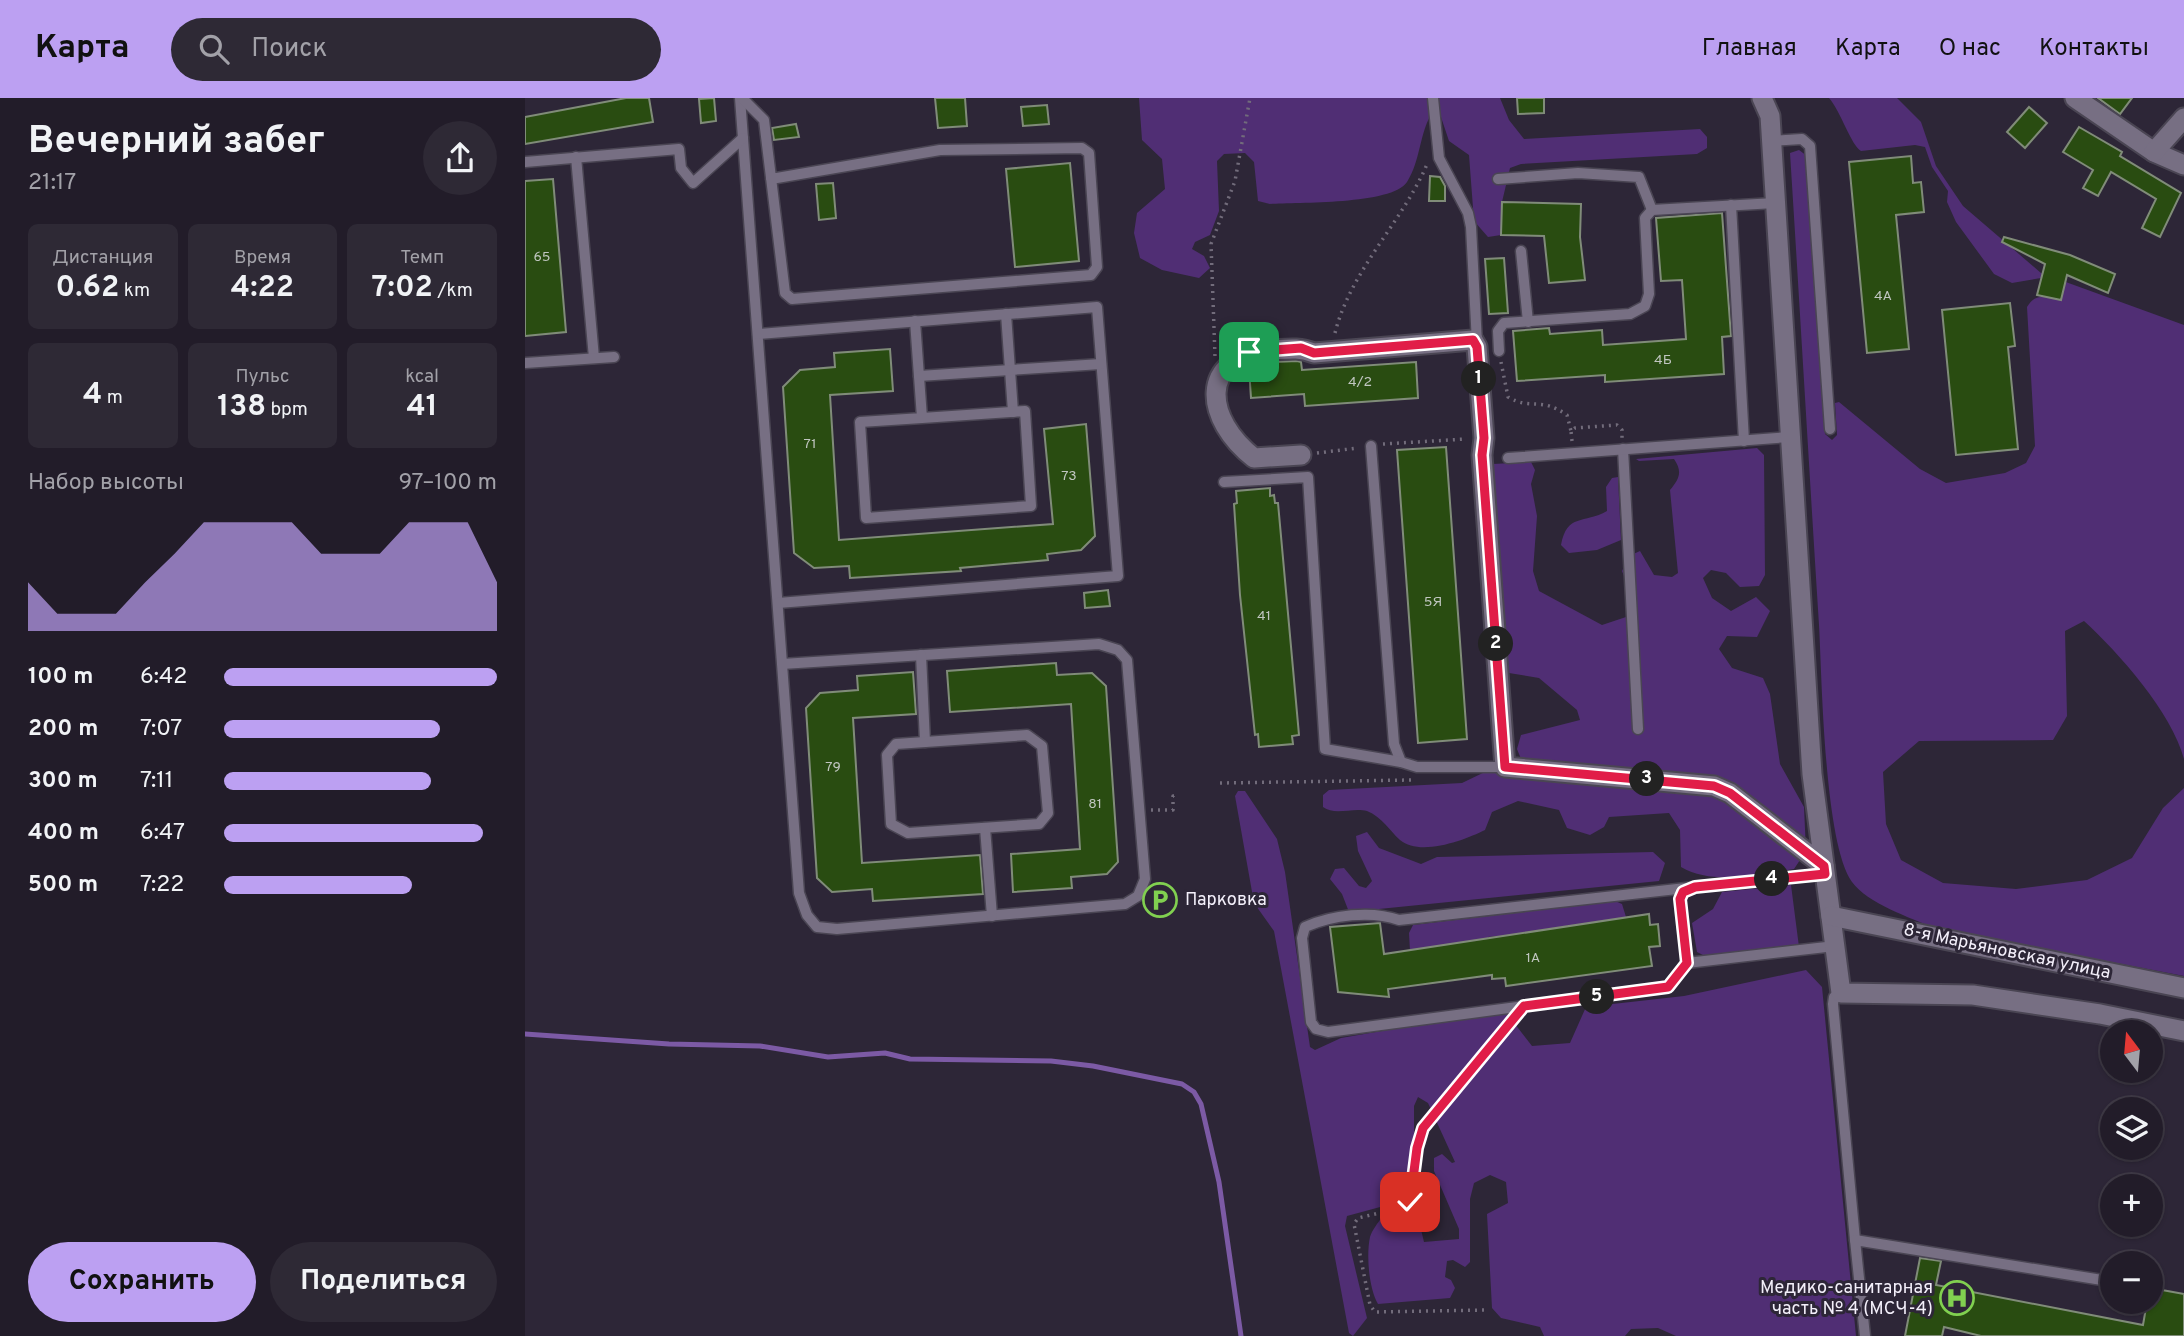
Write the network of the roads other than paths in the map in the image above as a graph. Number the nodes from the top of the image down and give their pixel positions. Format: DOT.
graph roads {
  1 [pos="741,98"];
  2 [pos="1433,98"];
  3 [pos="1762,98"];
  4 [pos="2075,98"];
  5 [pos="2184,118"];
  6 [pos="743,138"];
  7 [pos="1772,141"];
  8 [pos="2154,152"];
  9 [pos="576,158"];
  10 [pos="525,162"];
  11 [pos="2184,164"];
  12 [pos="771,179"];
  13 [pos="1498,179"];
  14 [pos="1775,203"];
  15 [pos="1731,205"];
  16 [pos="1652,210"];
  17 [pos="1521,251"];
  18 [pos="1006,314"];
  19 [pos="915,321"];
  20 [pos="1528,322"];
  21 [pos="758,334"];
  22 [pos="1477,347"];
  23 [pos="1500,351"];
  24 [pos="614,357"];
  25 [pos="594,358"];
  26 [pos="525,363"];
  27 [pos="1101,364"];
  28 [pos="1010,370"];
  29 [pos="919,376"];
  30 [pos="1013,412"];
  31 [pos="922,418"];
  32 [pos="1830,429"];
  33 [pos="1789,437"];
  34 [pos="1744,441"];
  35 [pos="1371,446"];
  36 [pos="1623,449"];
  37 [pos="1301,455"];
  38 [pos="1508,458"];
  39 [pos="1224,482"];
  40 [pos="778,603"];
  41 [pos="921,655"];
  42 [pos="782,664"];
  43 [pos="1637,729"];
  44 [pos="925,742"];
  45 [pos="1401,762"];
  46 [pos="1505,767"];
  47 [pos="985,828"];
  48 [pos="1825,870"];
  49 [pos="1695,887"];
  50 [pos="992,916"];
  51 [pos="1831,916"];
  52 [pos="1835,946"];
  53 [pos="1687,963"];
  54 [pos="2184,988"];
  55 [pos="1841,993"];
  56 [pos="2184,1031"];
  57 [pos="1855,1240"];
  58 [pos="2100,1280"];
  59 [pos="1865,1336"];
  1 -- 6 [label="lane"];
  1 -- 12 [label="lane"];
  2 -- 22 [label="lane"];
  3 -- 7 [label="street"];
  4 -- 8 [label="street"];
  5 -- 8 [label="street"];
  6 -- 9 [label="lane"];
  6 -- 21 [label="lane"];
  7 -- 14 [label="street"];
  7 -- 32 [label="lane"];
  8 -- 11 [label="street"];
  9 -- 10 [label="lane"];
  9 -- 25 [label="lane"];
  12 -- 12 [label="lane"];
  13 -- 16 [label="lane"];
  14 -- 15 [label="lane"];
  14 -- 33 [label="street"];
  15 -- 16 [label="lane"];
  15 -- 34 [label="lane"];
  16 -- 20 [label="lane"];
  17 -- 20 [label="lane"];
  18 -- 19 [label="lane"];
  18 -- 27 [label="lane"];
  18 -- 28 [label="lane"];
  19 -- 21 [label="lane"];
  19 -- 29 [label="lane"];
  20 -- 23 [label="lane"];
  21 -- 40 [label="lane"];
  22 -- 37 [label="street"];
  22 -- 46 [label="street"];
  24 -- 25 [label="lane"];
  25 -- 26 [label="lane"];
  27 -- 28 [label="lane"];
  27 -- 40 [label="lane"];
  28 -- 29 [label="lane"];
  28 -- 30 [label="lane"];
  29 -- 31 [label="lane"];
  30 -- 31 [label="lane"];
  30 -- 31 [label="lane"];
  33 -- 34 [label="lane"];
  33 -- 48 [label="street"];
  34 -- 36 [label="lane"];
  35 -- 45 [label="lane"];
  36 -- 38 [label="lane"];
  36 -- 43 [label="lane"];
  39 -- 45 [label="lane"];
  40 -- 42 [label="lane"];
  41 -- 42 [label="lane"];
  41 -- 44 [label="lane"];
  41 -- 50 [label="lane"];
  42 -- 50 [label="lane"];
  44 -- 47 [label="lane"];
  44 -- 47 [label="lane"];
  45 -- 46 [label="lane"];
  46 -- 48 [label="street"];
  47 -- 50 [label="lane"];
  48 -- 49 [label="lane"];
  48 -- 51 [label="street"];
  49 -- 53 [label="lane"];
  49 -- 53 [label="lane"];
  51 -- 52 [label="street"];
  51 -- 54 [label="street, 8-я Марьяновская улица"];
  52 -- 53 [label="lane"];
  52 -- 55 [label="street"];
  55 -- 56 [label="street"];
  55 -- 57 [label="lane"];
  57 -- 58 [label="lane"];
  57 -- 59 [label="lane"];
}
